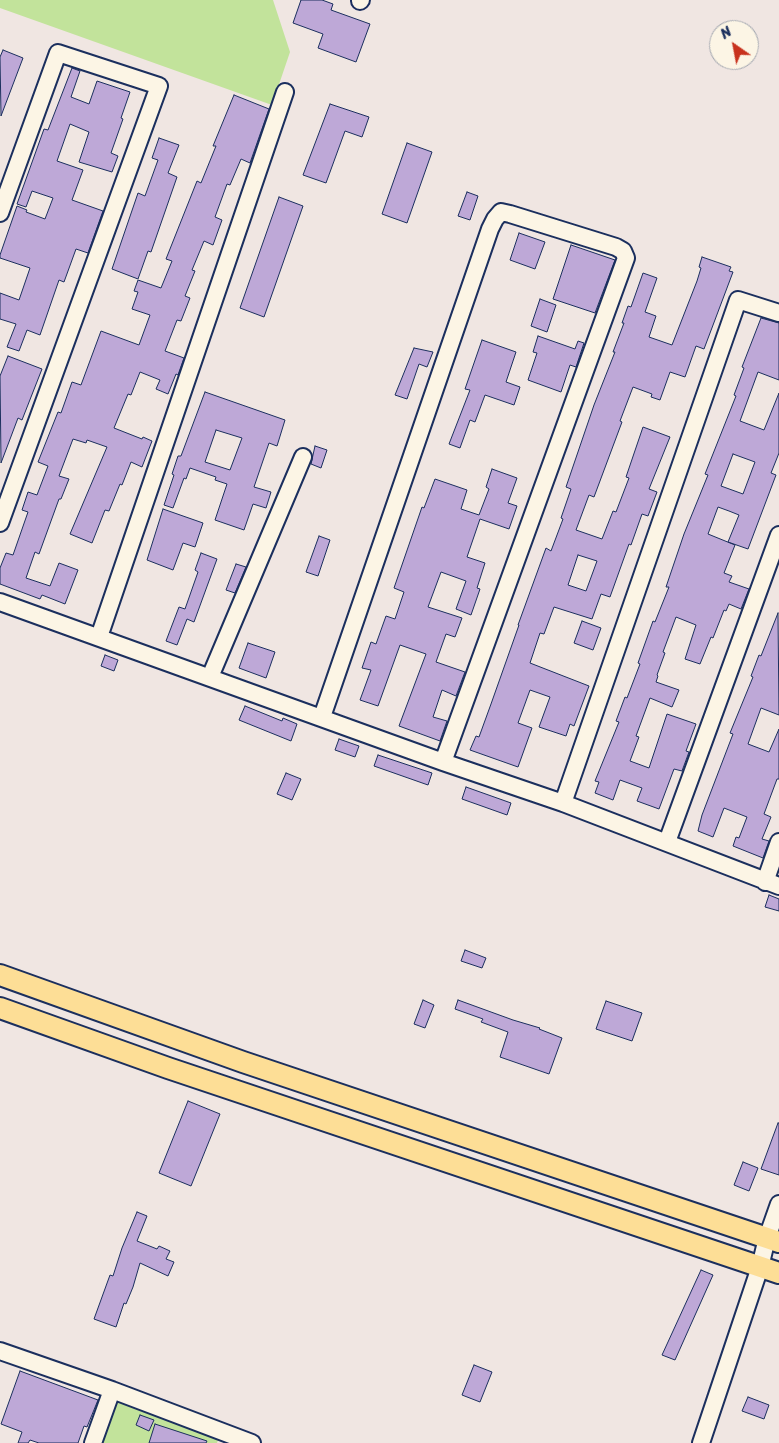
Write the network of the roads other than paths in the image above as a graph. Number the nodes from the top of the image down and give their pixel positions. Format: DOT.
graph roads {
  1 [pos="285,92"];
  2 [pos="0,213"];
  3 [pos="779,313"];
  4 [pos="303,456"];
  5 [pos="0,523"];
  6 [pos="779,535"];
  7 [pos="0,602"];
  8 [pos="99,637"];
  9 [pos="210,677"];
  10 [pos="322,717"];
  11 [pos="443,762"];
  12 [pos="563,803"];
  13 [pos="667,842"];
  14 [pos="779,842"];
  15 [pos="772,884"];
  16 [pos="0,975"];
  17 [pos="0,1008"];
  18 [pos="179,1039"];
  19 [pos="211,1051"];
  20 [pos="168,1068"];
  21 [pos="201,1079"];
  22 [pos="779,1204"];
  23 [pos="773,1240"];
  24 [pos="770,1270"];
  25 [pos="0,1352"];
  26 [pos="112,1390"];
  27 [pos="219,1437"];
  28 [pos="94,1443"];
  29 [pos="252,1443"];
  30 [pos="701,1443"];
  1 -- 8 [label="street"];
  2 -- 5 [label="street"];
  3 -- 12 [label="street"];
  4 -- 9 [label="street"];
  6 -- 13 [label="street"];
  7 -- 8 [label="street"];
  8 -- 9 [label="street"];
  9 -- 10 [label="street"];
  10 -- 11 [label="street"];
  10 -- 11 [label="street"];
  11 -- 12 [label="street"];
  12 -- 13 [label="street"];
  13 -- 15 [label="street"];
  14 -- 15 [label="street"];
  16 -- 18 [label="main road"];
  17 -- 20 [label="main road"];
  18 -- 19 [label="main road"];
  18 -- 20 [label="main road"];
  19 -- 21 [label="main road"];
  19 -- 23 [label="main road"];
  20 -- 21 [label="main road"];
  21 -- 24 [label="main road"];
  22 -- 23 [label="street"];
  23 -- 24 [label="street"];
  24 -- 30 [label="street"];
  25 -- 26 [label="street"];
  26 -- 27 [label="street"];
  26 -- 28 [label="street"];
  27 -- 29 [label="street"];
}
